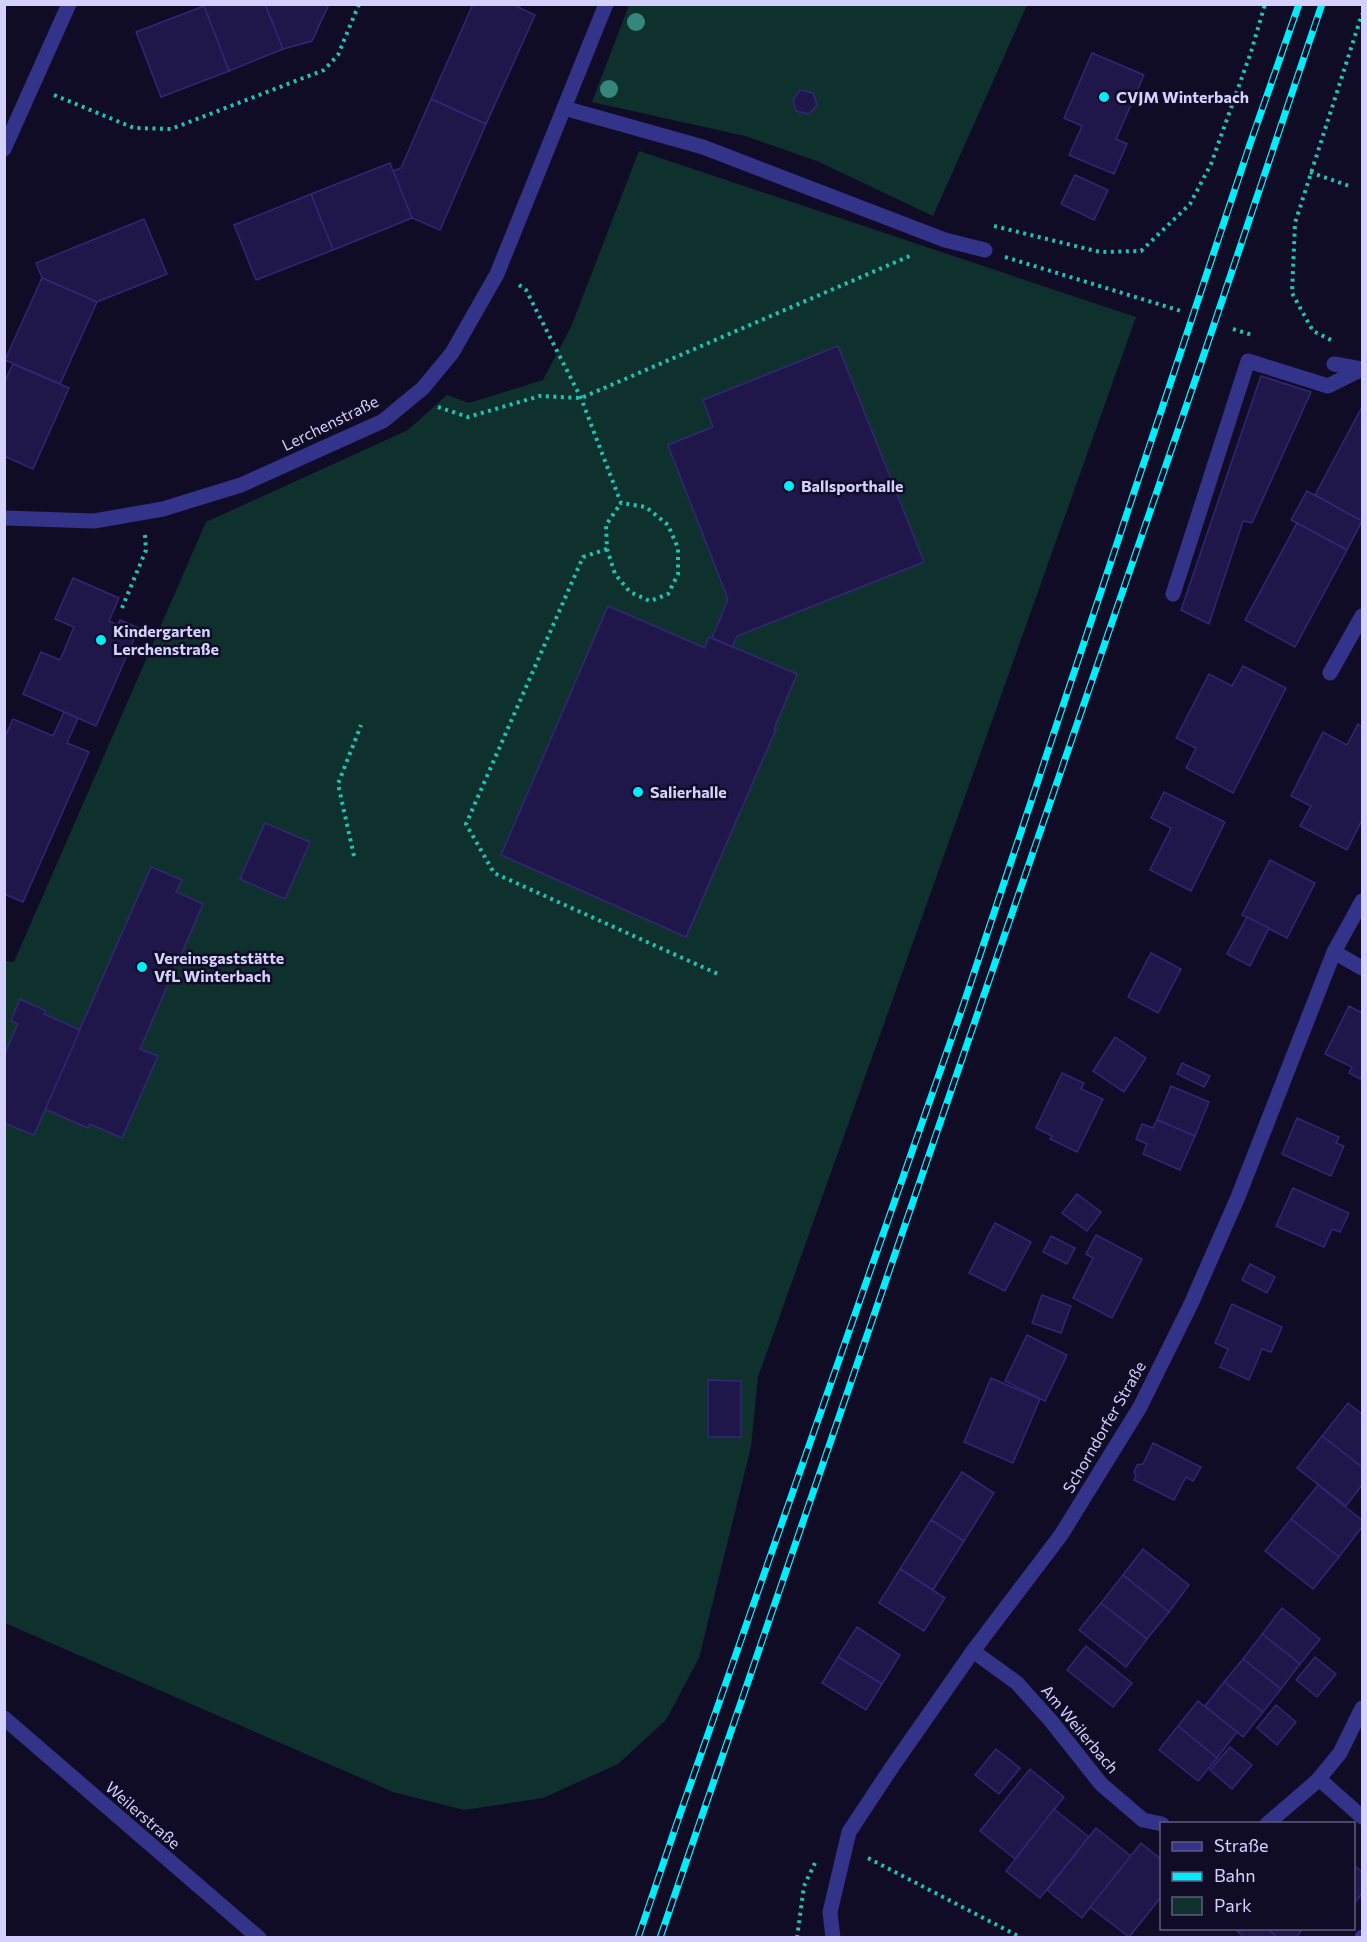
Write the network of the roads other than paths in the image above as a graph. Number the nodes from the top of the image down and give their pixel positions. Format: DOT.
graph roads {
  1 [pos="69,4"];
  2 [pos="606,4"];
  3 [pos="564,108"];
  4 [pos="4,149"];
  5 [pos="985,250"];
  6 [pos="1334,364"];
  7 [pos="1362,369"];
  8 [pos="4,518"];
  9 [pos="1173,594"];
  10 [pos="1362,616"];
  11 [pos="1330,673"];
  12 [pos="1362,901"];
  13 [pos="1334,952"];
  14 [pos="1362,968"];
  15 [pos="973,1651"];
  16 [pos="1362,1708"];
  17 [pos="4,1718"];
  18 [pos="1319,1779"];
  19 [pos="1362,1817"];
  20 [pos="1268,1822"];
  21 [pos="1160,1824"];
  22 [pos="259,1938"];
  23 [pos="833,1938"];
  1 -- 4 [label="street"];
  2 -- 3 [label="street, Lerchenstraße"];
  3 -- 5 [label="street"];
  3 -- 8 [label="street, Lerchenstraße"];
  6 -- 7 [label="street"];
  7 -- 9 [label="street"];
  10 -- 11 [label="street"];
  12 -- 13 [label="street, Schorndorfer Straße"];
  13 -- 14 [label="street"];
  13 -- 15 [label="street, Schorndorfer Straße"];
  15 -- 21 [label="street, Am Weilerbach"];
  15 -- 23 [label="street, Schorndorfer Straße"];
  16 -- 18 [label="street"];
  17 -- 22 [label="street, Weilerstraße"];
  18 -- 19 [label="street"];
  18 -- 20 [label="street"];
}
